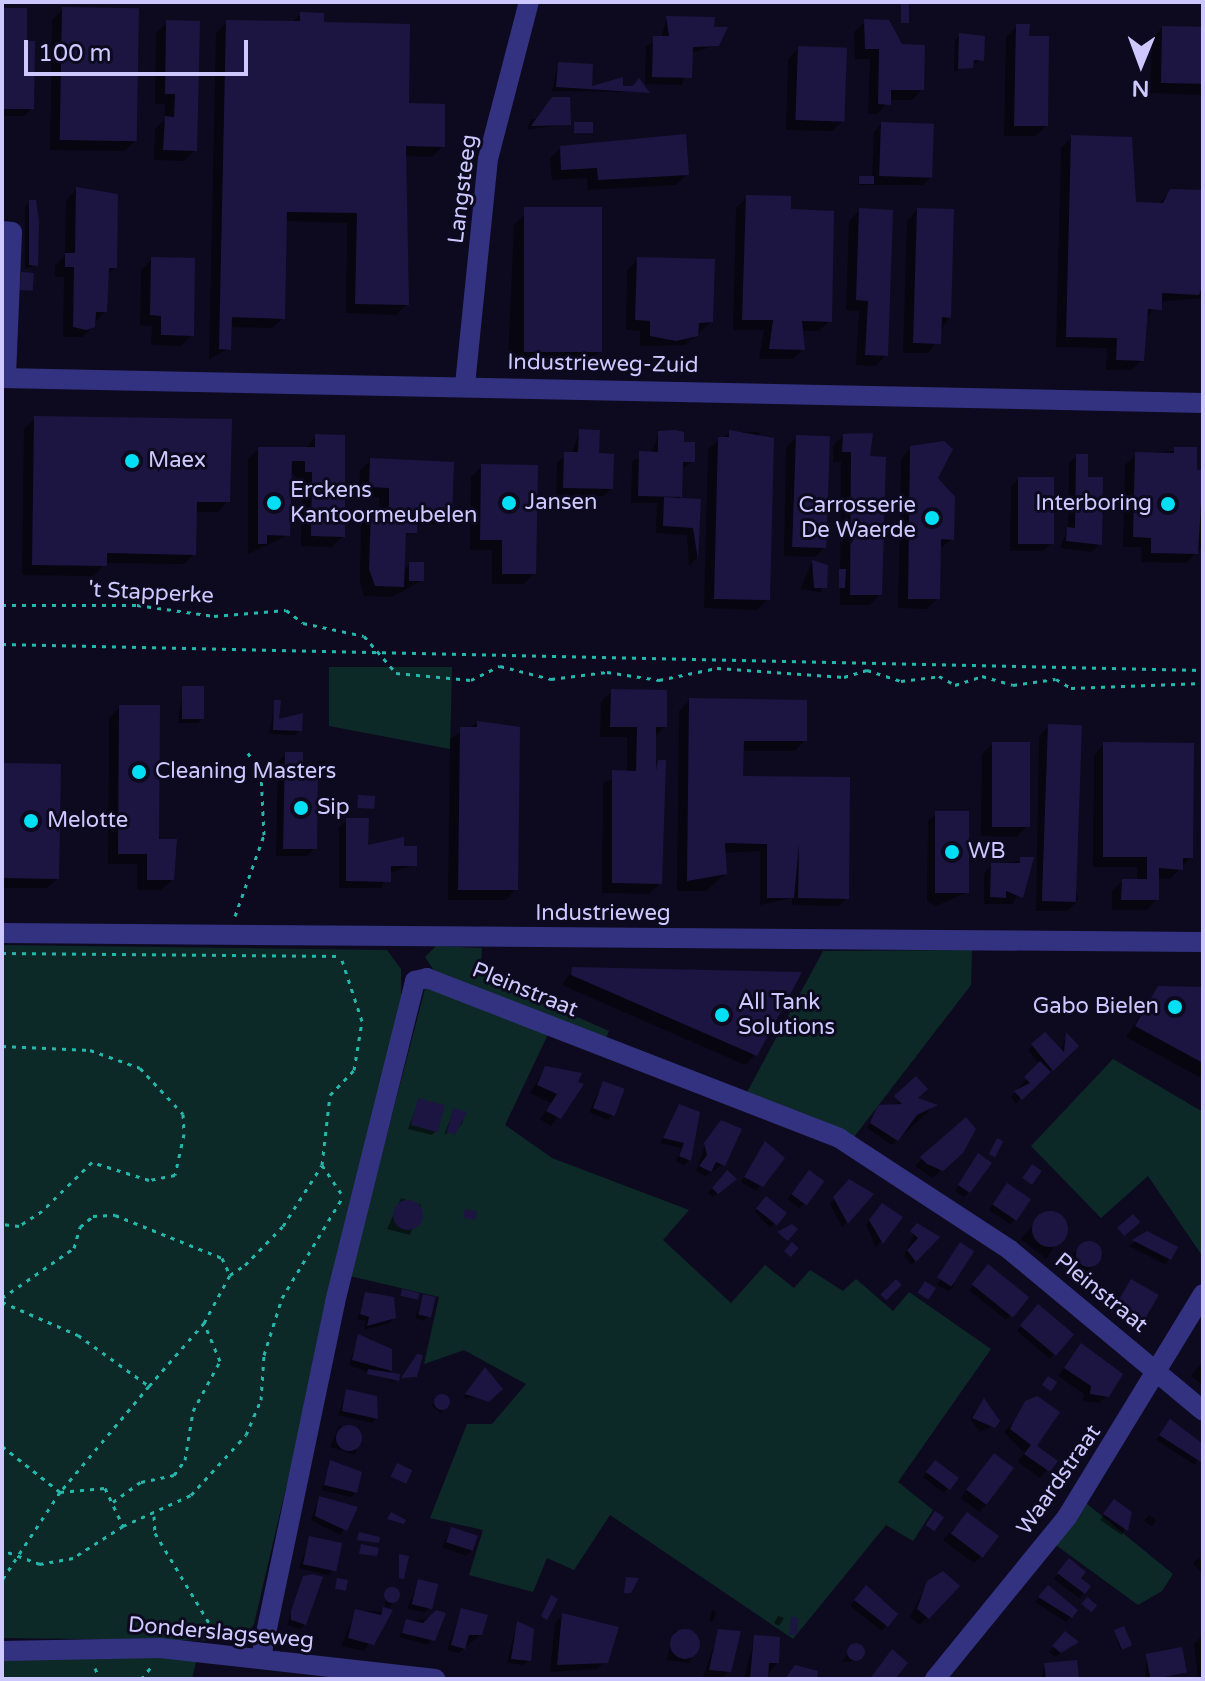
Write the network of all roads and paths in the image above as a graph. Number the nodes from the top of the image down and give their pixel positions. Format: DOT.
graph roads {
  1 [pos="529,2"];
  2 [pos="2,231"];
  3 [pos="5,306"];
  4 [pos="4,378"];
  5 [pos="465,385"];
  6 [pos="1203,403"];
  7 [pos="2,605"];
  8 [pos="2,644"];
  9 [pos="378,652"];
  10 [pos="1203,670"];
  11 [pos="1203,683"];
  12 [pos="246,750"];
  13 [pos="2,933"];
  14 [pos="229,936"];
  15 [pos="1203,942"];
  16 [pos="2,953"];
  17 [pos="2,1046"];
  18 [pos="322,1165"];
  19 [pos="352,1197"];
  20 [pos="2,1224"];
  21 [pos="230,1275"];
  22 [pos="1203,1294"];
  23 [pos="2,1300"];
  24 [pos="204,1323"];
  25 [pos="1159,1372"];
  26 [pos="149,1386"];
  27 [pos="1203,1411"];
  28 [pos="2,1446"];
  29 [pos="60,1492"];
  30 [pos="113,1502"];
  31 [pos="154,1514"];
  32 [pos="123,1526"];
  33 [pos="2,1550"];
  34 [pos="18,1556"];
  35 [pos="2,1580"];
  36 [pos="2,1651"];
  37 [pos="221,1653"];
  38 [pos="261,1657"];
  39 [pos="374,1676"];
  40 [pos="435,1679"];
  41 [pos="935,1679"];
  1 -- 5 [label="street, Langsteeg"];
  2 -- 3 [label="street"];
  3 -- 4 [label="street"];
  4 -- 5 [label="street, Industrieweg-Zuid"];
  5 -- 6 [label="street, Industrieweg-Zuid"];
  7 -- 9 [label="path, 't Stapperke"];
  8 -- 9 [label="path"];
  9 -- 10 [label="path"];
  9 -- 11 [label="path, 't Stapperke"];
  12 -- 14 [label="path"];
  13 -- 14 [label="street, Industrieweg"];
  14 -- 15 [label="street, Industrieweg"];
  16 -- 18 [label="path"];
  17 -- 20 [label="path"];
  18 -- 19 [label="path"];
  18 -- 21 [label="path"];
  19 -- 25 [label="street, Pleinstraat"];
  19 -- 31 [label="path"];
  19 -- 38 [label="street, Pleinstraat"];
  21 -- 23 [label="path"];
  21 -- 24 [label="path"];
  22 -- 25 [label="street, Waardstraat"];
  23 -- 26 [label="path"];
  24 -- 26 [label="path"];
  24 -- 30 [label="path"];
  25 -- 27 [label="street, Pleinstraat"];
  25 -- 41 [label="street, Waardstraat"];
  26 -- 29 [label="path"];
  28 -- 29 [label="path"];
  29 -- 30 [label="path"];
  29 -- 34 [label="path"];
  30 -- 32 [label="path"];
  31 -- 32 [label="path"];
  31 -- 37 [label="path"];
  32 -- 34 [label="path"];
  33 -- 34 [label="path"];
  34 -- 35 [label="path"];
  36 -- 37 [label="street, Donderslagseweg"];
  37 -- 38 [label="street, Donderslagseweg"];
  38 -- 39 [label="street, Donderslagseweg"];
  39 -- 40 [label="street, Donderslagseweg"];
}
